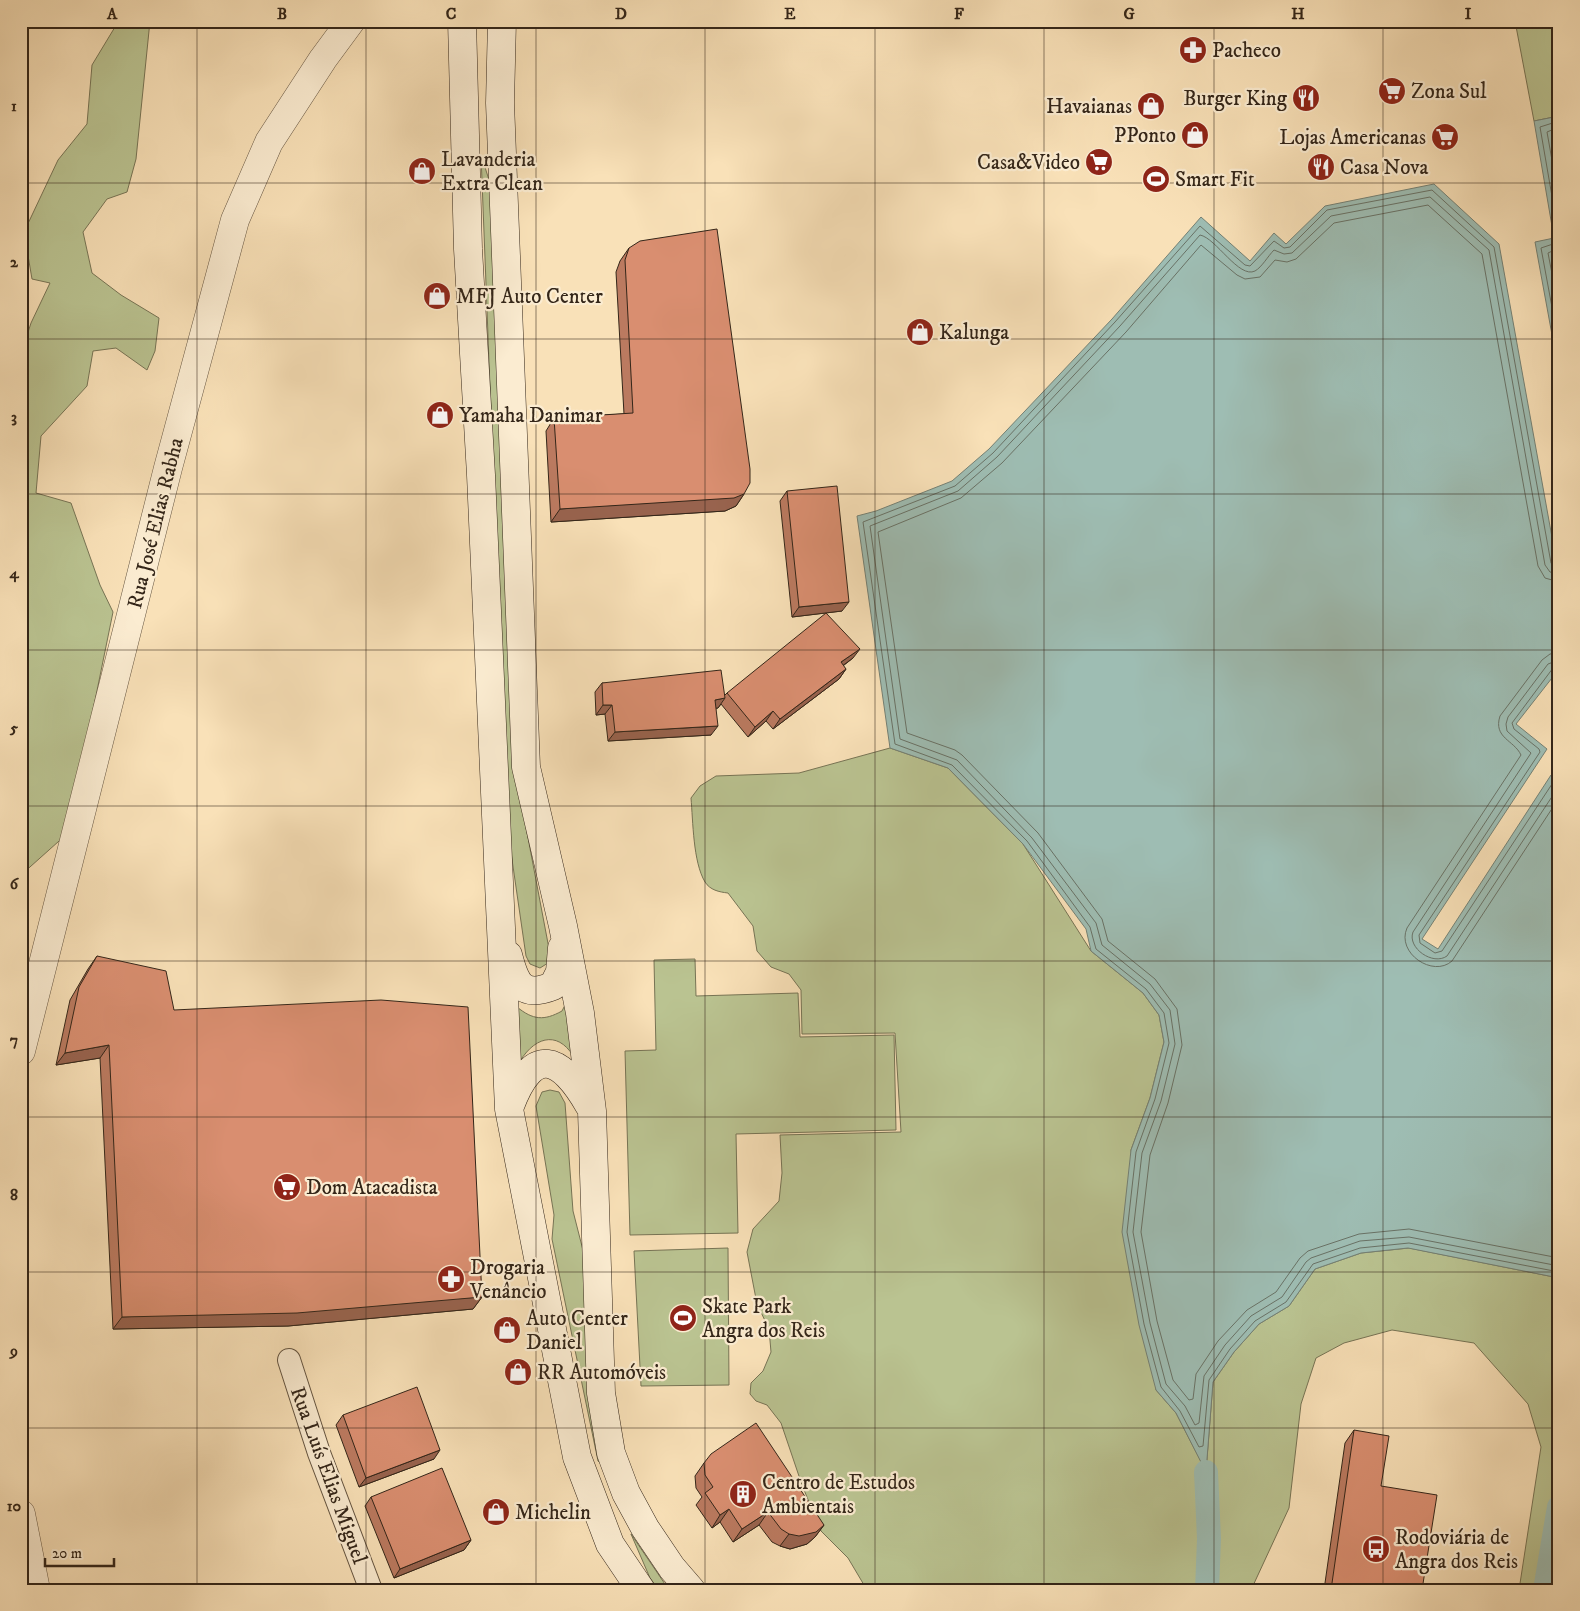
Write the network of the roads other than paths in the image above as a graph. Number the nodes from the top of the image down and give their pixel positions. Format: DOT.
graph roads {
  1 [pos="351,21"];
  2 [pos="462,21"];
  3 [pos="480,21"];
  4 [pos="502,21"];
  5 [pos="500,103"];
  6 [pos="563,926"];
  7 [pos="501,930"];
  8 [pos="21,1051"];
  9 [pos="509,1109"];
  10 [pos="592,1111"];
  11 [pos="289,1360"];
  12 [pos="21,1514"];
  13 [pos="30,1581"];
  14 [pos="371,1590"];
  15 [pos="641,1590"];
  16 [pos="691,1590"];
  1 -- 8 [label="main road, Rua José Elias Rabha"];
  2 -- 7 [label="main road"];
  3 -- 5 [label="main road"];
  4 -- 5 [label="main road"];
  5 -- 6 [label="main road"];
  6 -- 7 [label="main road"];
  6 -- 10 [label="main road"];
  7 -- 9 [label="main road"];
  9 -- 10 [label="main road"];
  9 -- 15 [label="main road"];
  10 -- 16 [label="main road"];
  11 -- 14 [label="street, Rua Luís Elias Miguel"];
  12 -- 13 [label="main road"];
}
